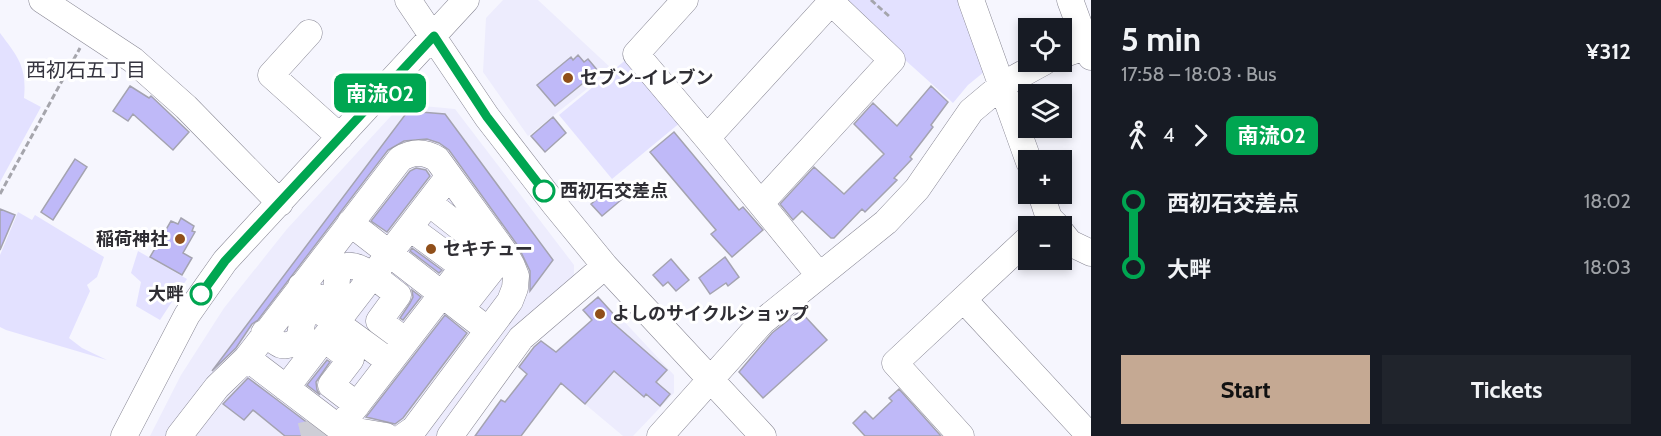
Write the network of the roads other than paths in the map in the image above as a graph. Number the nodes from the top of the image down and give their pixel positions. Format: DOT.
graph roads {
  1 [pos="42,0"];
  2 [pos="408,0"];
  3 [pos="466,0"];
  4 [pos="685,0"];
  5 [pos="971,0"];
  6 [pos="1070,0"];
  7 [pos="832,1"];
  8 [pos="309,33"];
  9 [pos="434,36"];
  10 [pos="1089,51"];
  11 [pos="1072,54"];
  12 [pos="1026,72"];
  13 [pos="1002,86"];
  14 [pos="340,137"];
  15 [pos="707,138"];
  16 [pos="1025,150"];
  17 [pos="449,176"];
  18 [pos="429,202"];
  19 [pos="280,203"];
  20 [pos="761,203"];
  21 [pos="350,223"];
  22 [pos="410,228"];
  23 [pos="485,238"];
  24 [pos="1072,244"];
  25 [pos="1018,248"];
  26 [pos="505,253"];
  27 [pos="1091,253"];
  28 [pos="390,254"];
  29 [pos="606,266"];
  30 [pos="463,267"];
  31 [pos="819,275"];
  32 [pos="372,276"];
  33 [pos="301,286"];
  34 [pos="964,300"];
  35 [pos="452,302"];
  36 [pos="488,330"];
  37 [pos="331,331"];
  38 [pos="264,333"];
  39 [pos="406,341"];
  40 [pos="247,358"];
  41 [pos="390,362"];
  42 [pos="711,379"];
  43 [pos="286,388"];
  44 [pos="357,405"];
  45 [pos="339,428"];
  46 [pos="124,436"];
  47 [pos="179,436"];
  48 [pos="386,436"];
  49 [pos="404,436"];
  50 [pos="450,436"];
  51 [pos="660,436"];
  52 [pos="763,436"];
  53 [pos="962,436"];
  54 [pos="1089,436"];
  1 -- 19 [label="street"];
  2 -- 9 [label="street"];
  3 -- 9 [label="street"];
  4 -- 15 [label="street"];
  5 -- 13 [label="street"];
  6 -- 10 [label="street"];
  7 -- 15 [label="street"];
  7 -- 20 [label="street"];
  8 -- 14 [label="street"];
  9 -- 14 [label="street"];
  9 -- 29 [label="street"];
  10 -- 11 [label="street"];
  12 -- 13 [label="street"];
  13 -- 16 [label="street"];
  13 -- 31 [label="street"];
  14 -- 19 [label="street"];
  15 -- 20 [label="street"];
  17 -- 18 [label="street"];
  17 -- 21 [label="street"];
  17 -- 23 [label="street"];
  18 -- 22 [label="street"];
  18 -- 23 [label="street"];
  19 -- 46 [label="street"];
  20 -- 31 [label="street"];
  21 -- 28 [label="street"];
  21 -- 33 [label="street"];
  22 -- 28 [label="street"];
  22 -- 30 [label="street"];
  23 -- 26 [label="street"];
  23 -- 30 [label="street"];
  24 -- 27 [label="street"];
  25 -- 34 [label="street"];
  26 -- 35 [label="street"];
  26 -- 36 [label="street"];
  28 -- 32 [label="street"];
  28 -- 35 [label="street"];
  29 -- 42 [label="street"];
  29 -- 50 [label="street"];
  30 -- 35 [label="street"];
  31 -- 42 [label="street"];
  32 -- 33 [label="street"];
  32 -- 37 [label="street"];
  32 -- 39 [label="street"];
  33 -- 38 [label="street"];
  34 -- 53 [label="street"];
  34 -- 54 [label="street"];
  35 -- 36 [label="street"];
  35 -- 39 [label="street"];
  36 -- 49 [label="street"];
  37 -- 38 [label="street"];
  37 -- 41 [label="street"];
  37 -- 43 [label="street"];
  37 -- 44 [label="street"];
  38 -- 40 [label="street"];
  39 -- 41 [label="street"];
  40 -- 43 [label="street"];
  40 -- 47 [label="street"];
  41 -- 44 [label="street"];
  42 -- 51 [label="street"];
  42 -- 52 [label="street"];
  43 -- 45 [label="street"];
  44 -- 45 [label="street"];
  45 -- 48 [label="street"];
}
